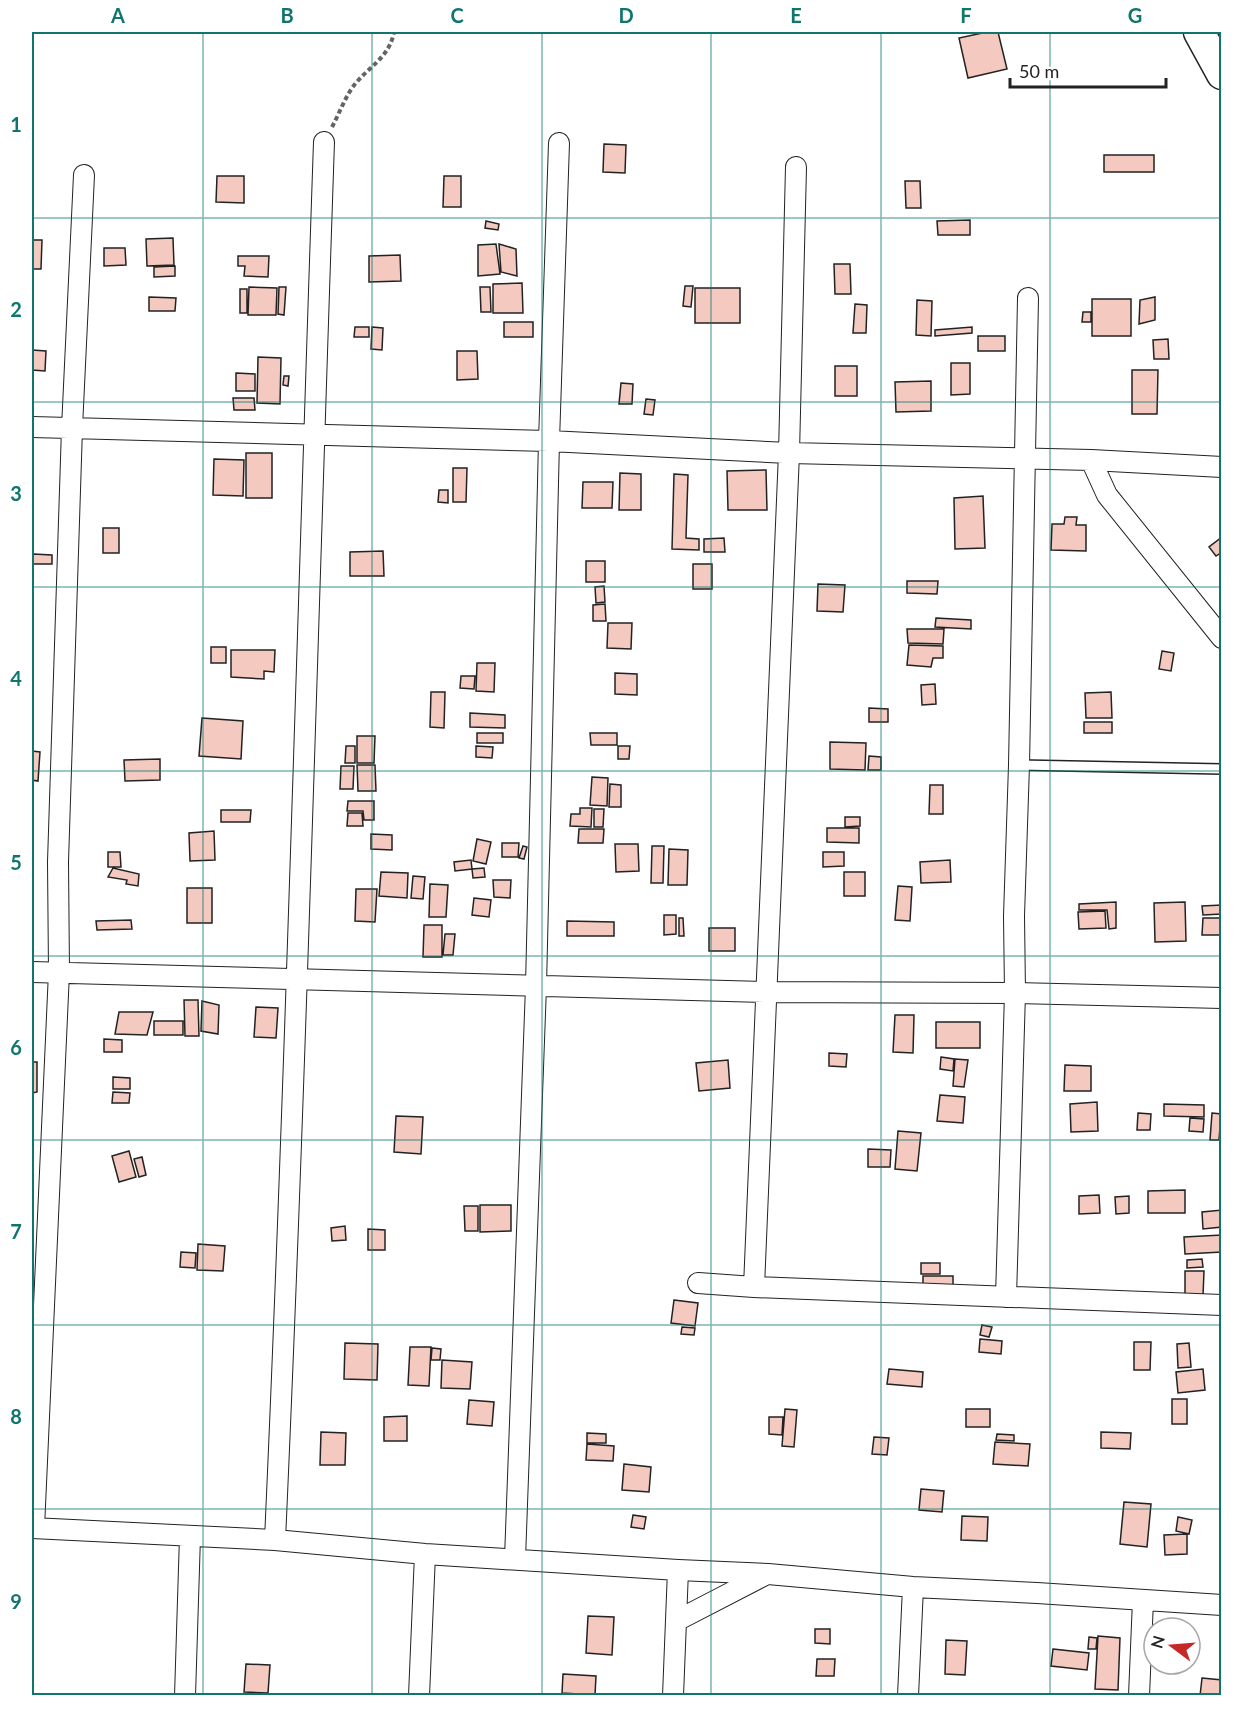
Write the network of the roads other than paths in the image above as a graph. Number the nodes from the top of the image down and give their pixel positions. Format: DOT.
graph roads {
  1 [pos="1198,32"];
  2 [pos="1221,74"];
  3 [pos="324,142"];
  4 [pos="560,143"];
  5 [pos="796,167"];
  6 [pos="84,176"];
  7 [pos="1028,298"];
  8 [pos="32,427"];
  9 [pos="72,428"];
  10 [pos="314,436"];
  11 [pos="549,441"];
  12 [pos="789,453"];
  13 [pos="1026,459"];
  14 [pos="1091,460"];
  15 [pos="1221,467"];
  16 [pos="1221,638"];
  17 [pos="1019,765"];
  18 [pos="1221,769"];
  19 [pos="32,972"];
  20 [pos="59,972"];
  21 [pos="297,979"];
  22 [pos="536,986"];
  23 [pos="767,992"];
  24 [pos="1015,993"];
  25 [pos="1221,998"];
  26 [pos="698,1282"];
  27 [pos="754,1287"];
  28 [pos="1006,1297"];
  29 [pos="1221,1305"];
  30 [pos="33,1528"];
  31 [pos="190,1536"];
  32 [pos="275,1540"];
  33 [pos="425,1554"];
  34 [pos="515,1559"];
  35 [pos="678,1570"];
  36 [pos="768,1574"];
  37 [pos="913,1587"];
  38 [pos="1143,1600"];
  39 [pos="1221,1605"];
  40 [pos="676,1621"];
  41 [pos="186,1695"];
  42 [pos="419,1695"];
  43 [pos="673,1695"];
  44 [pos="908,1695"];
  45 [pos="1139,1695"];
  1 -- 2 [label="main road"];
  3 -- 10 [label="street"];
  4 -- 11 [label="street"];
  5 -- 12 [label="street"];
  6 -- 9 [label="street"];
  7 -- 13 [label="street"];
  8 -- 9 [label="street"];
  9 -- 10 [label="street"];
  9 -- 20 [label="street"];
  10 -- 11 [label="street"];
  10 -- 21 [label="street"];
  11 -- 12 [label="street"];
  11 -- 22 [label="street"];
  12 -- 13 [label="street"];
  12 -- 23 [label="street"];
  13 -- 14 [label="street"];
  13 -- 17 [label="street"];
  14 -- 15 [label="street"];
  14 -- 16 [label="street"];
  17 -- 18 [label="lane"];
  17 -- 24 [label="street"];
  19 -- 20 [label="street"];
  20 -- 21 [label="street"];
  20 -- 30 [label="street"];
  21 -- 22 [label="street"];
  21 -- 32 [label="street"];
  22 -- 23 [label="street"];
  22 -- 34 [label="street"];
  23 -- 24 [label="street"];
  23 -- 27 [label="street"];
  24 -- 25 [label="street"];
  24 -- 28 [label="street"];
  26 -- 27 [label="street"];
  27 -- 28 [label="street"];
  28 -- 29 [label="street"];
  30 -- 31 [label="street"];
  31 -- 32 [label="street"];
  31 -- 41 [label="street"];
  32 -- 33 [label="street"];
  33 -- 34 [label="street"];
  33 -- 42 [label="street"];
  34 -- 35 [label="street"];
  35 -- 36 [label="street"];
  35 -- 40 [label="street"];
  36 -- 37 [label="street"];
  36 -- 40 [label="street"];
  37 -- 38 [label="street"];
  37 -- 44 [label="street"];
  38 -- 39 [label="street"];
  38 -- 45 [label="street"];
  40 -- 43 [label="street"];
}
